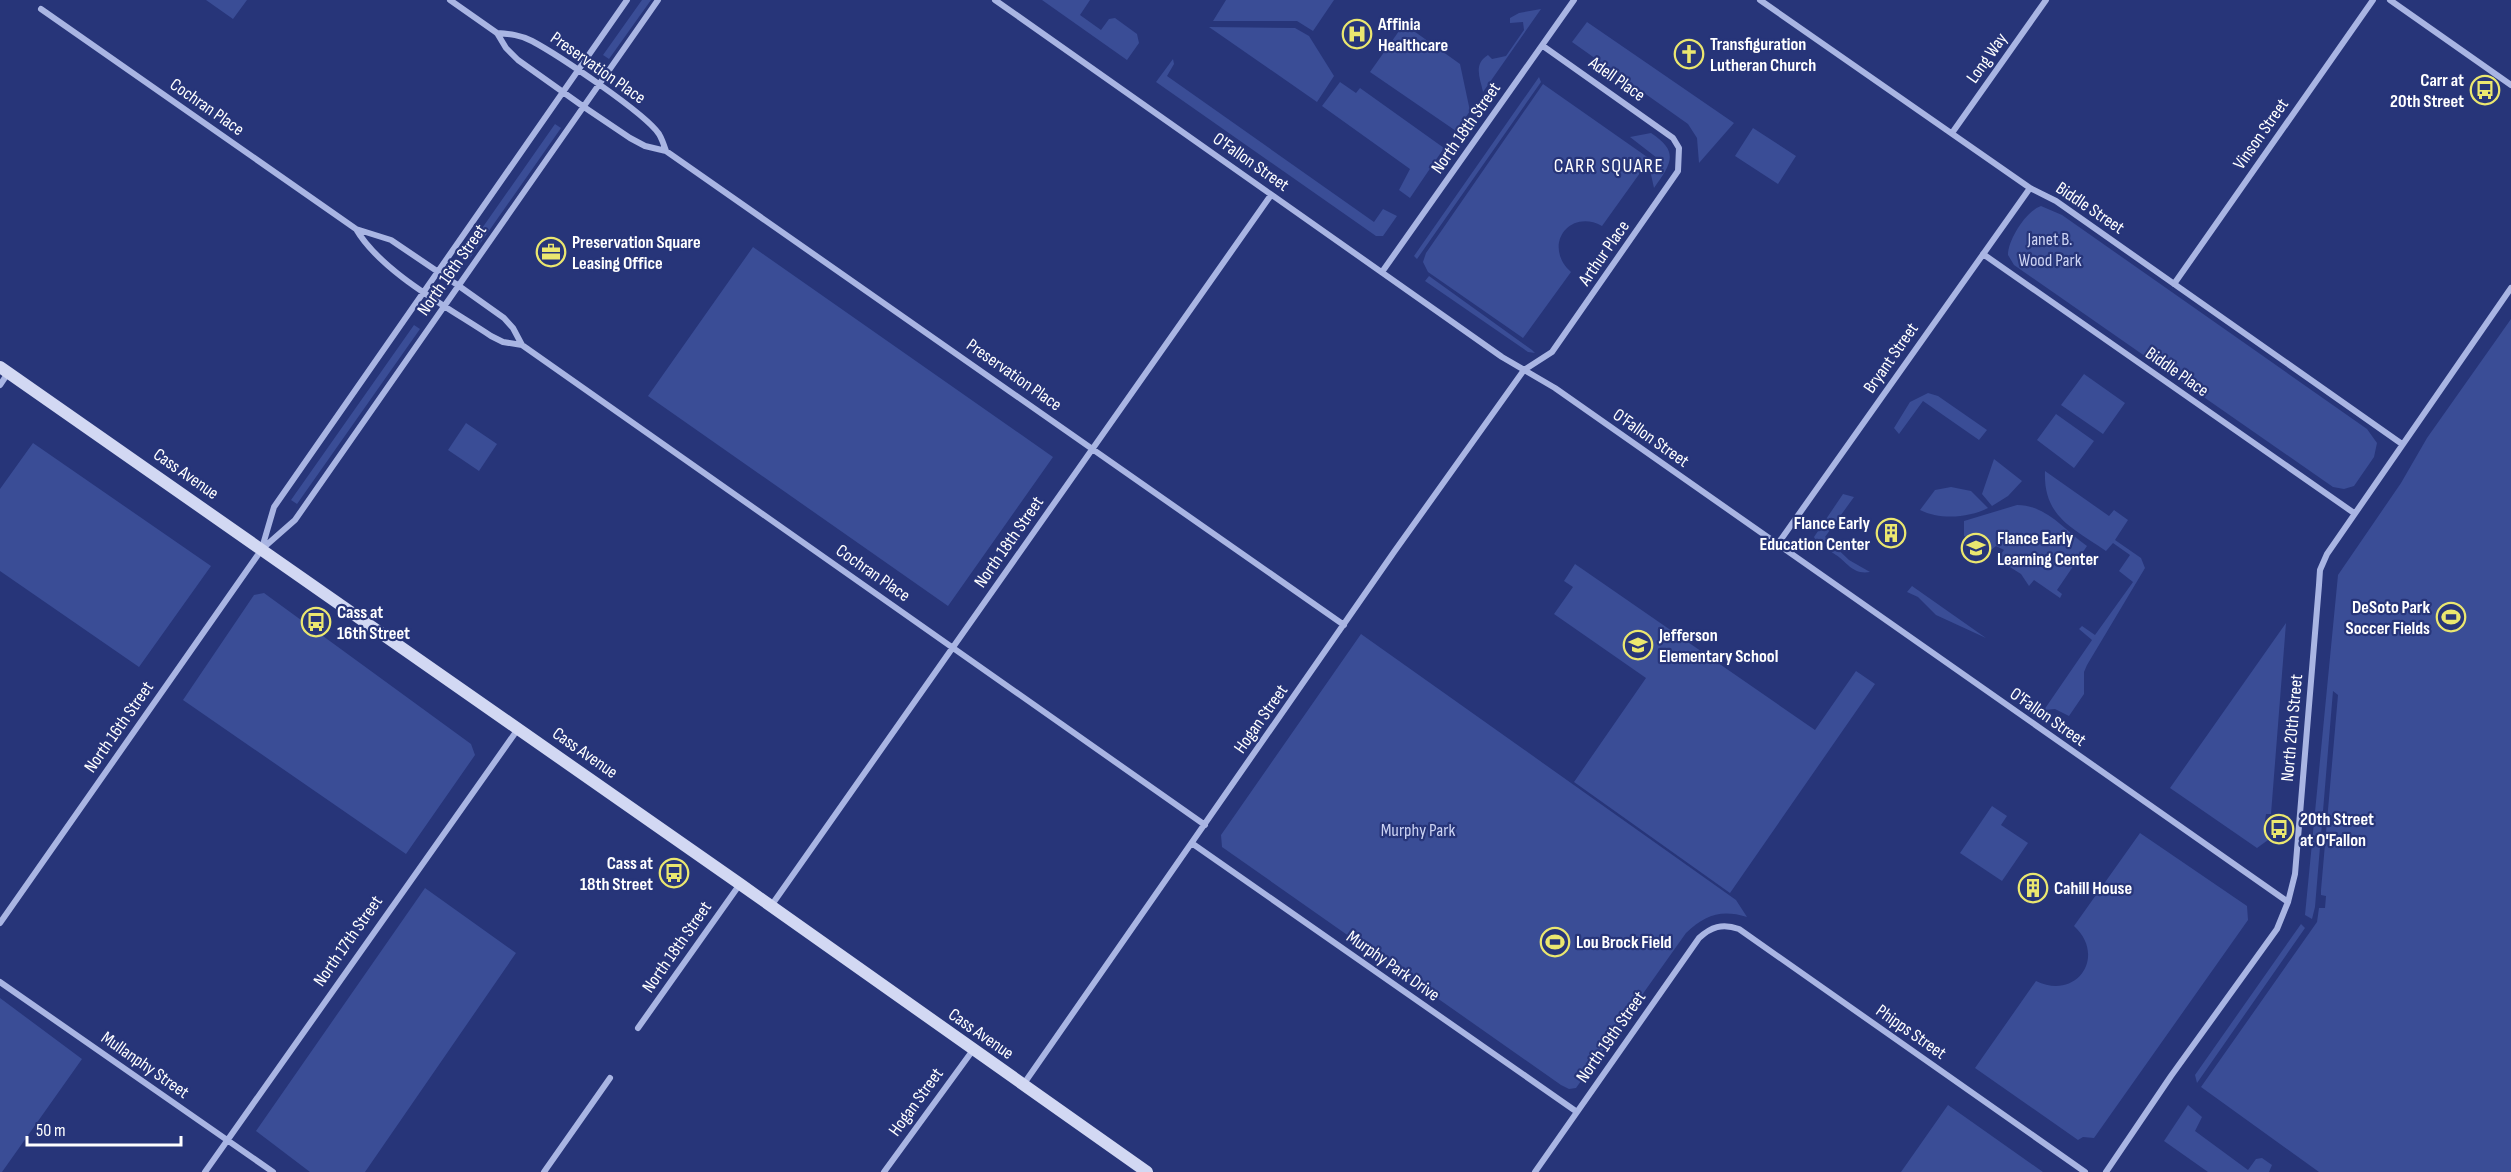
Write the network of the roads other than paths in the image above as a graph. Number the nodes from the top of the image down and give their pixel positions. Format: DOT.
graph roads {
  1 [pos="450,0"];
  2 [pos="627,0"];
  3 [pos="658,0"];
  4 [pos="994,0"];
  5 [pos="1574,0"];
  6 [pos="1760,0"];
  7 [pos="2046,0"];
  8 [pos="2373,0"];
  9 [pos="2390,0"];
  10 [pos="41,9"];
  11 [pos="497,33"];
  12 [pos="1543,45"];
  13 [pos="576,71"];
  14 [pos="2511,85"];
  15 [pos="598,86"];
  16 [pos="562,92"];
  17 [pos="584,106"];
  18 [pos="1952,133"];
  19 [pos="1673,138"];
  20 [pos="666,151"];
  21 [pos="2030,188"];
  22 [pos="1272,195"];
  23 [pos="356,230"];
  24 [pos="1983,254"];
  25 [pos="437,272"];
  26 [pos="1382,272"];
  27 [pos="2174,284"];
  28 [pos="459,286"];
  29 [pos="2511,288"];
  30 [pos="424,291"];
  31 [pos="445,305"];
  32 [pos="522,345"];
  33 [pos="4,370"];
  34 [pos="1524,370"];
  35 [pos="0,385"];
  36 [pos="2402,444"];
  37 [pos="1093,449"];
  38 [pos="2354,513"];
  39 [pos="1777,545"];
  40 [pos="262,549"];
  41 [pos="1344,625"];
  42 [pos="953,648"];
  43 [pos="518,729"];
  44 [pos="1205,825"];
  45 [pos="1193,843"];
  46 [pos="740,884"];
  47 [pos="2288,902"];
  48 [pos="771,906"];
  49 [pos="0,923"];
  50 [pos="1718,926"];
  51 [pos="0,982"];
  52 [pos="638,1028"];
  53 [pos="973,1050"];
  54 [pos="610,1078"];
  55 [pos="1023,1086"];
  56 [pos="1577,1112"];
  57 [pos="228,1141"];
  58 [pos="205,1172"];
  59 [pos="273,1172"];
  60 [pos="544,1172"];
  61 [pos="884,1172"];
  62 [pos="1147,1172"];
  63 [pos="1535,1172"];
  64 [pos="2085,1172"];
  65 [pos="2106,1172"];
  1 -- 11 [label="street, Preservation Place"];
  2 -- 13 [label="street, North 16th Street"];
  3 -- 15 [label="street, North 16th Street"];
  4 -- 22 [label="street, O'Fallon Street"];
  5 -- 12 [label="street, North 18th Street"];
  6 -- 18 [label="street, Biddle Street"];
  7 -- 18 [label="street, Long Way"];
  8 -- 27 [label="street, Vinson Street"];
  9 -- 14 [label="street"];
  10 -- 23 [label="street, Cochran Place"];
  11 -- 13 [label="street, Preservation Place"];
  11 -- 16 [label="street, Preservation Place"];
  12 -- 19 [label="street, Adell Place"];
  12 -- 26 [label="street, North 18th Street"];
  13 -- 15 [label="street, Preservation Place"];
  13 -- 16 [label="street, North 16th Street"];
  15 -- 17 [label="street, North 16th Street"];
  15 -- 20 [label="street, Preservation Place"];
  16 -- 17 [label="street, Preservation Place"];
  16 -- 25 [label="street, North 16th Street"];
  17 -- 20 [label="street, Preservation Place"];
  17 -- 28 [label="street, North 16th Street"];
  18 -- 21 [label="street, Biddle Street"];
  19 -- 34 [label="street, Arthur Place"];
  20 -- 37 [label="street, Preservation Place"];
  21 -- 24 [label="street, Bryant Street"];
  21 -- 27 [label="street, Biddle Street"];
  22 -- 26 [label="street, O'Fallon Street"];
  22 -- 37 [label="street, North 18th Street"];
  23 -- 25 [label="street, Cochran Place"];
  23 -- 30 [label="street, Cochran Place"];
  24 -- 38 [label="street, Biddle Place"];
  24 -- 39 [label="street, Bryant Street"];
  25 -- 28 [label="street, Cochran Place"];
  25 -- 30 [label="street, North 16th Street"];
  26 -- 34 [label="street, O'Fallon Street"];
  27 -- 36 [label="street, Biddle Street"];
  28 -- 31 [label="street, North 16th Street"];
  28 -- 32 [label="street, Cochran Place"];
  29 -- 36 [label="street, North 20th Street"];
  30 -- 31 [label="street, Cochran Place"];
  30 -- 40 [label="street, North 16th Street"];
  31 -- 32 [label="street, Cochran Place"];
  31 -- 40 [label="street, North 16th Street"];
  32 -- 42 [label="street, Cochran Place"];
  33 -- 35 [label="street"];
  33 -- 40 [label="main road, Cass Avenue"];
  34 -- 39 [label="street, O'Fallon Street"];
  34 -- 41 [label="street, Hogan Street"];
  36 -- 38 [label="street, North 20th Street"];
  37 -- 41 [label="street, Preservation Place"];
  37 -- 42 [label="street, North 18th Street"];
  38 -- 47 [label="street, North 20th Street"];
  39 -- 47 [label="street, O'Fallon Street"];
  40 -- 43 [label="main road, Cass Avenue"];
  40 -- 49 [label="street, North 16th Street"];
  41 -- 44 [label="street, Hogan Street"];
  42 -- 44 [label="street, Cochran Place"];
  42 -- 48 [label="street, North 18th Street"];
  43 -- 46 [label="main road, Cass Avenue"];
  43 -- 57 [label="street, North 17th Street"];
  44 -- 45 [label="street, Hogan Street"];
  45 -- 55 [label="street, Hogan Street"];
  45 -- 56 [label="street, Murphy Park Drive"];
  46 -- 48 [label="main road, Cass Avenue"];
  46 -- 52 [label="street, North 18th Street"];
  47 -- 65 [label="street, North 20th Street"];
  48 -- 53 [label="main road, Cass Avenue"];
  50 -- 56 [label="street, North 19th Street"];
  50 -- 64 [label="street, Phipps Street"];
  51 -- 57 [label="street, Mullanphy Street"];
  53 -- 55 [label="main road, Cass Avenue"];
  53 -- 61 [label="street, Hogan Street"];
  54 -- 60 [label="street"];
  55 -- 62 [label="main road, Cass Avenue"];
  56 -- 63 [label="street, North 19th Street"];
  57 -- 58 [label="street, North 17th Street"];
  57 -- 59 [label="street, Mullanphy Street"];
}
